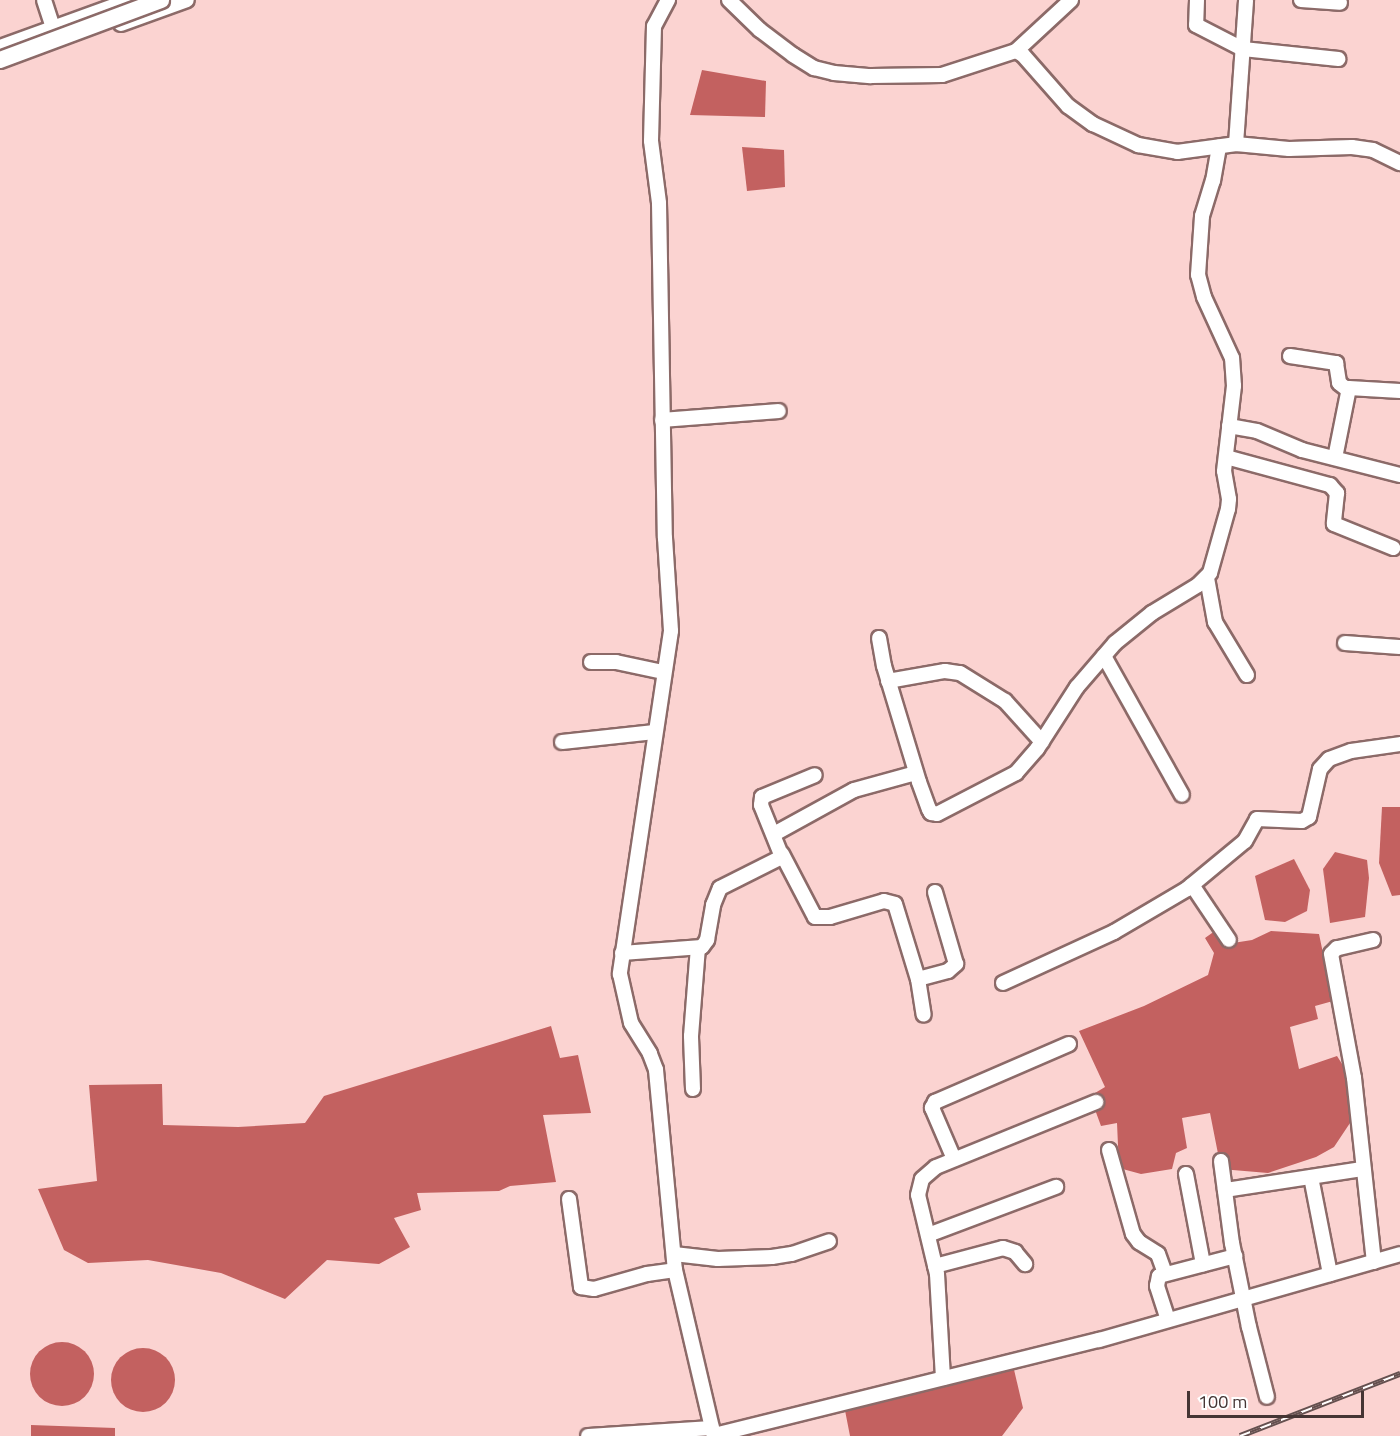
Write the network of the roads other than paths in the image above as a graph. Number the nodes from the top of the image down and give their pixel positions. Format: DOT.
graph roads {
  1 [pos="44,0"];
  2 [pos="130,0"];
  3 [pos="161,0"];
  4 [pos="186,0"];
  5 [pos="668,0"];
  6 [pos="729,0"];
  7 [pos="1071,0"];
  8 [pos="1197,0"];
  9 [pos="1246,0"];
  10 [pos="1300,0"];
  11 [pos="1340,3"];
  12 [pos="53,27"];
  13 [pos="59,46"];
  14 [pos="0,47"];
  15 [pos="1243,49"];
  16 [pos="1016,51"];
  17 [pos="1338,59"];
  18 [pos="0,60"];
  19 [pos="0,68"];
  20 [pos="1236,144"];
  21 [pos="1219,147"];
  22 [pos="1400,163"];
  23 [pos="1290,356"];
  24 [pos="1347,390"];
  25 [pos="1400,390"];
  26 [pos="778,411"];
  27 [pos="662,420"];
  28 [pos="1229,426"];
  29 [pos="1226,457"];
  30 [pos="1335,458"];
  31 [pos="1400,475"];
  32 [pos="1392,548"];
  33 [pos="1207,578"];
  34 [pos="879,638"];
  35 [pos="1345,643"];
  36 [pos="1400,647"];
  37 [pos="1104,656"];
  38 [pos="591,662"];
  39 [pos="663,672"];
  40 [pos="1247,675"];
  41 [pos="888,681"];
  42 [pos="654,732"];
  43 [pos="562,742"];
  44 [pos="1041,742"];
  45 [pos="1400,744"];
  46 [pos="916,773"];
  47 [pos="815,775"];
  48 [pos="1182,795"];
  49 [pos="774,834"];
  50 [pos="783,854"];
  51 [pos="1192,885"];
  52 [pos="935,892"];
  53 [pos="1229,940"];
  54 [pos="1373,940"];
  55 [pos="698,948"];
  56 [pos="622,953"];
  57 [pos="918,979"];
  58 [pos="1003,983"];
  59 [pos="924,1015"];
  60 [pos="1069,1044"];
  61 [pos="693,1089"];
  62 [pos="1096,1102"];
  63 [pos="1109,1150"];
  64 [pos="954,1159"];
  65 [pos="1221,1161"];
  66 [pos="1363,1169"];
  67 [pos="1186,1174"];
  68 [pos="1311,1177"];
  69 [pos="1056,1187"];
  70 [pos="1225,1190"];
  71 [pos="569,1199"];
  72 [pos="928,1235"];
  73 [pos="829,1241"];
  74 [pos="674,1254"];
  75 [pos="1400,1254"];
  76 [pos="1235,1256"];
  77 [pos="1374,1262"];
  78 [pos="1025,1264"];
  79 [pos="1203,1264"];
  80 [pos="935,1266"];
  81 [pos="675,1270"];
  82 [pos="1165,1273"];
  83 [pos="1330,1274"];
  84 [pos="1243,1298"];
  85 [pos="1168,1320"];
  86 [pos="943,1378"];
  87 [pos="1267,1397"];
  88 [pos="713,1433"];
  89 [pos="588,1436"];
  1 -- 12 [label="street"];
  2 -- 12 [label="street"];
  3 -- 18 [label="main road, bridge"];
  4 -- 13 [label="street"];
  5 -- 27 [label="street"];
  6 -- 16 [label="street"];
  7 -- 16 [label="street"];
  8 -- 15 [label="street"];
  9 -- 15 [label="street"];
  10 -- 11 [label="street"];
  12 -- 13 [label="street"];
  12 -- 14 [label="street"];
  13 -- 19 [label="street"];
  15 -- 17 [label="street"];
  15 -- 20 [label="street"];
  16 -- 21 [label="street"];
  20 -- 21 [label="street"];
  20 -- 22 [label="street"];
  21 -- 28 [label="street"];
  23 -- 24 [label="street"];
  24 -- 25 [label="street"];
  24 -- 30 [label="street"];
  26 -- 27 [label="street"];
  27 -- 39 [label="street"];
  28 -- 29 [label="street"];
  28 -- 30 [label="street"];
  29 -- 32 [label="street"];
  29 -- 33 [label="street"];
  30 -- 31 [label="street"];
  33 -- 37 [label="street"];
  33 -- 40 [label="street"];
  34 -- 41 [label="street"];
  35 -- 36 [label="street"];
  37 -- 44 [label="street"];
  37 -- 48 [label="street"];
  38 -- 39 [label="street"];
  39 -- 42 [label="street"];
  41 -- 44 [label="street"];
  41 -- 46 [label="street"];
  42 -- 43 [label="street"];
  42 -- 56 [label="street"];
  44 -- 46 [label="street"];
  45 -- 51 [label="street"];
  46 -- 49 [label="street"];
  47 -- 49 [label="street"];
  49 -- 50 [label="street"];
  50 -- 55 [label="street"];
  50 -- 57 [label="street"];
  51 -- 53 [label="street"];
  51 -- 58 [label="street"];
  52 -- 57 [label="street"];
  54 -- 66 [label="street"];
  55 -- 56 [label="street"];
  55 -- 61 [label="street"];
  56 -- 74 [label="street"];
  57 -- 59 [label="street"];
  60 -- 64 [label="street"];
  62 -- 64 [label="street"];
  63 -- 82 [label="street"];
  64 -- 72 [label="street"];
  65 -- 70 [label="street"];
  66 -- 68 [label="street"];
  66 -- 77 [label="street"];
  67 -- 79 [label="street"];
  68 -- 70 [label="street"];
  68 -- 83 [label="street"];
  69 -- 72 [label="street"];
  70 -- 76 [label="street"];
  71 -- 81 [label="street"];
  72 -- 80 [label="street"];
  73 -- 74 [label="street"];
  74 -- 81 [label="street"];
  75 -- 77 [label="street"];
  76 -- 79 [label="street"];
  76 -- 84 [label="street"];
  77 -- 83 [label="street"];
  78 -- 80 [label="street"];
  79 -- 82 [label="street"];
  80 -- 86 [label="street"];
  81 -- 88 [label="street"];
  82 -- 85 [label="street"];
  83 -- 84 [label="street"];
  84 -- 85 [label="street"];
  84 -- 87 [label="street"];
  85 -- 86 [label="street"];
  86 -- 88 [label="street"];
  88 -- 89 [label="street"];
}
